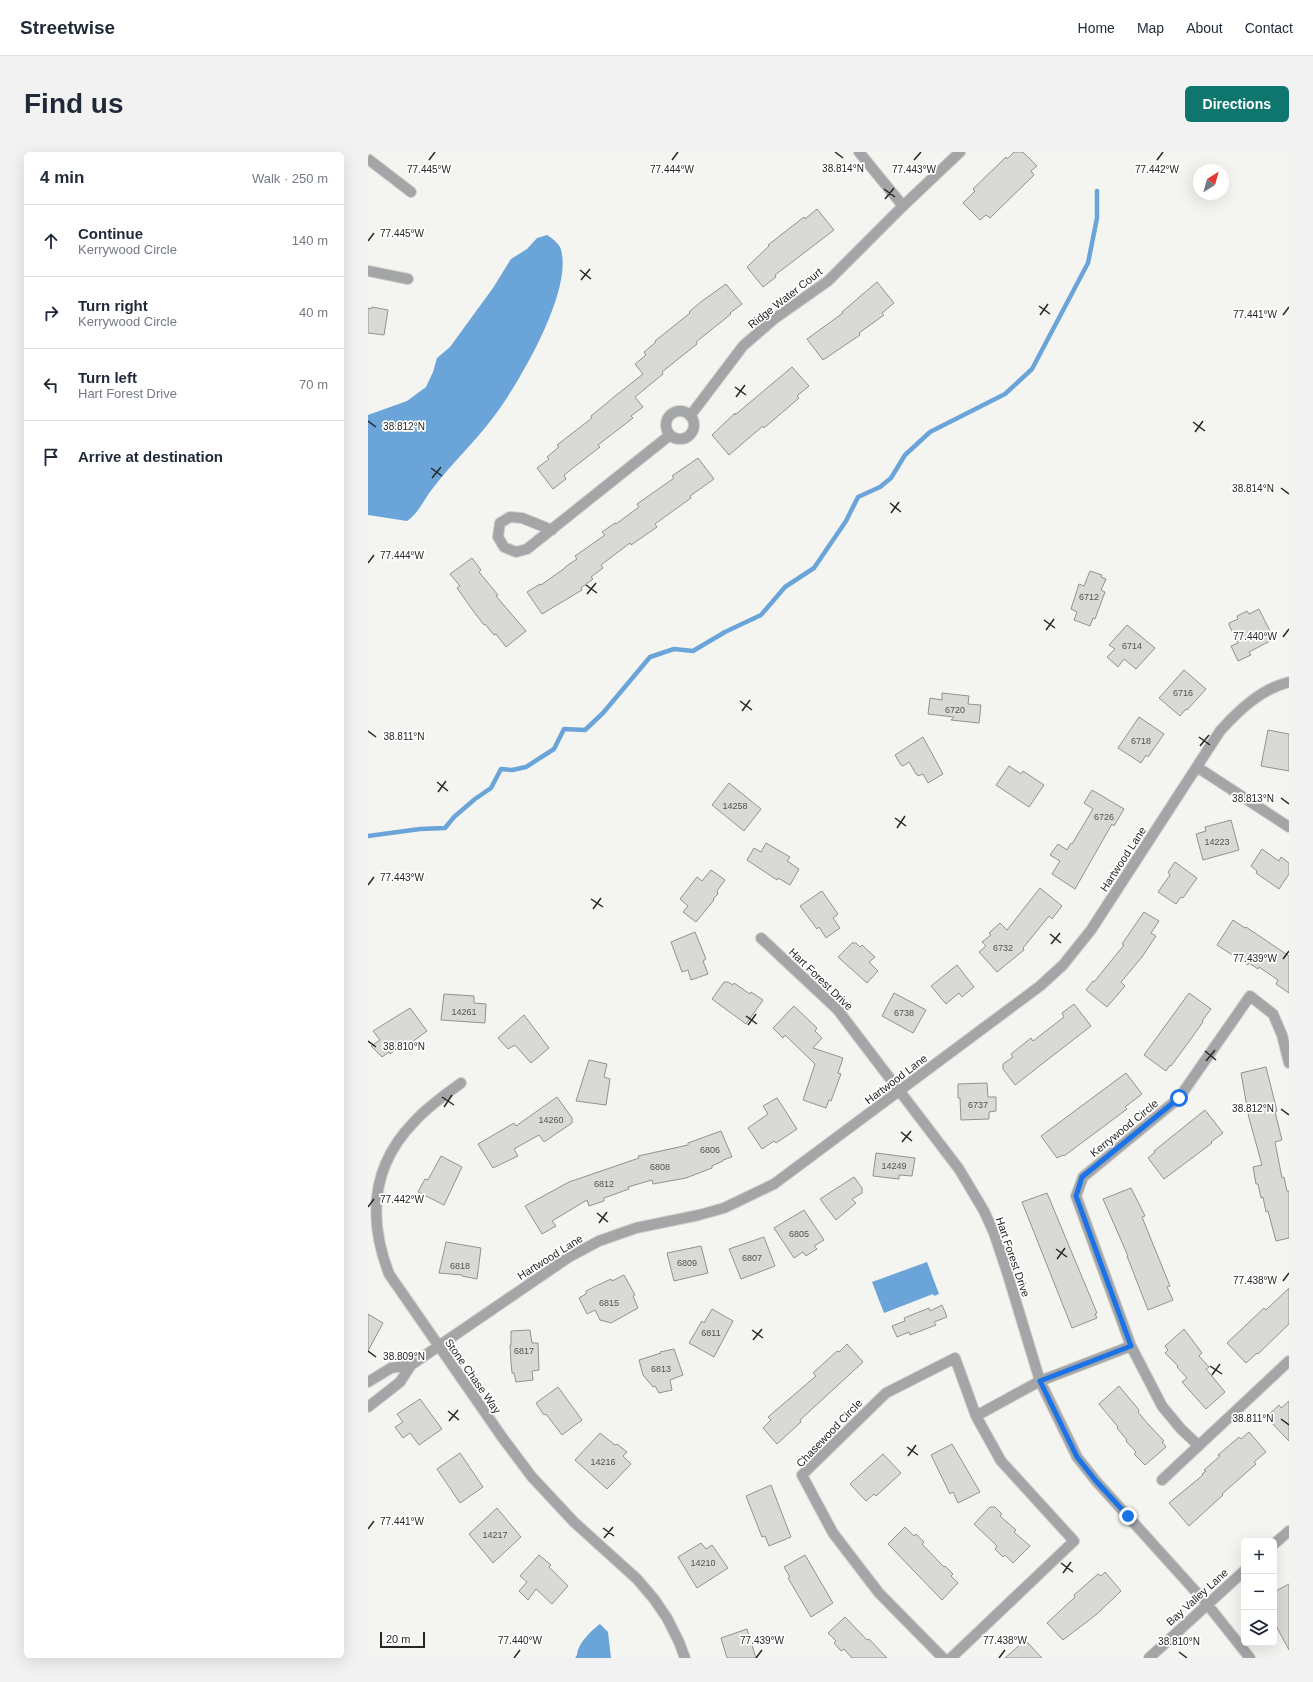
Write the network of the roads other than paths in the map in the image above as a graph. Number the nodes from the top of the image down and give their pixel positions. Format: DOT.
graph roads {
  1 [pos="859,152"];
  2 [pos="960,152"];
  3 [pos="368,159"];
  4 [pos="411,192"];
  5 [pos="903,206"];
  6 [pos="368,271"];
  7 [pos="408,279"];
  8 [pos="690,416"];
  9 [pos="670,435"];
  10 [pos="552,530"];
  11 [pos="1289,682"];
  12 [pos="1197,767"];
  13 [pos="1289,827"];
  14 [pos="761,938"];
  15 [pos="1289,1063"];
  16 [pos="461,1083"];
  17 [pos="900,1091"];
  18 [pos="438,1346"];
  19 [pos="1131,1346"];
  20 [pos="1289,1361"];
  21 [pos="411,1365"];
  22 [pos="1040,1381"];
  23 [pos="368,1382"];
  24 [pos="368,1407"];
  25 [pos="976,1416"];
  26 [pos="1198,1446"];
  27 [pos="1162,1480"];
  28 [pos="1289,1531"];
  29 [pos="1277,1541"];
  30 [pos="1241,1574"];
  31 [pos="1208,1604"];
  32 [pos="686,1658"];
  33 [pos="943,1658"];
  34 [pos="951,1658"];
  35 [pos="1149,1658"];
  36 [pos="1250,1658"];
  1 -- 5 [label="street"];
  2 -- 5 [label="street, Ridge Water Court"];
  3 -- 4 [label="street"];
  5 -- 8 [label="street, Ridge Water Court"];
  6 -- 7 [label="street"];
  8 -- 9 [label="street"];
  8 -- 9 [label="street"];
  9 -- 10 [label="street"];
  10 -- 10 [label="street"];
  11 -- 12 [label="street, Hartwood Lane"];
  12 -- 13 [label="street"];
  12 -- 17 [label="street, Hartwood Lane"];
  14 -- 17 [label="street, Hart Forest Drive"];
  15 -- 19 [label="street, Kerrywood Circle"];
  16 -- 18 [label="street, Stone Chase Way"];
  17 -- 18 [label="street, Hartwood Lane"];
  17 -- 22 [label="street, Hart Forest Drive"];
  18 -- 21 [label="street, Hartwood Lane"];
  18 -- 32 [label="street, Stone Chase Way"];
  19 -- 22 [label="street"];
  19 -- 26 [label="street, Kerrywood Circle"];
  20 -- 26 [label="street"];
  21 -- 23 [label="street, Hartwood Lane"];
  21 -- 24 [label="street, Hartwood Lane"];
  22 -- 25 [label="street"];
  22 -- 31 [label="street, Hart Forest Drive"];
  25 -- 33 [label="street, Chasewood Circle"];
  25 -- 34 [label="street, Chasewood Circle"];
  26 -- 27 [label="street"];
  28 -- 29 [label="street"];
  30 -- 31 [label="street, Bay Valley Lane"];
  31 -- 35 [label="street, Bay Valley Lane"];
  31 -- 36 [label="street, Hart Forest Drive"];
}
